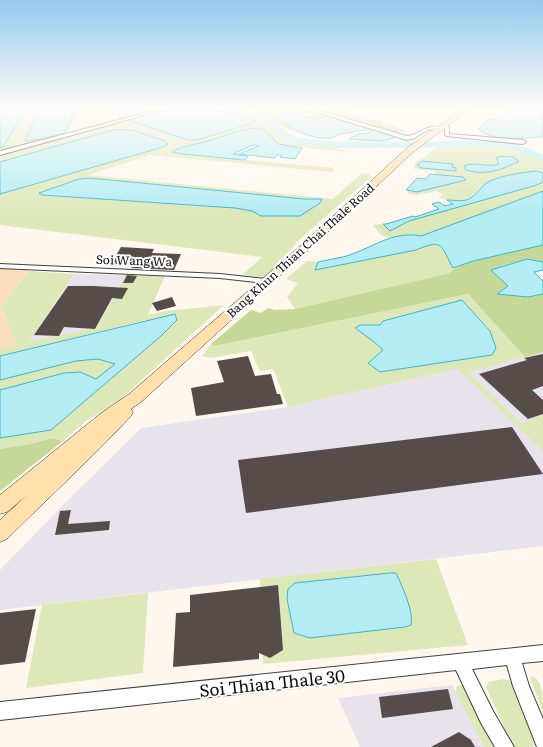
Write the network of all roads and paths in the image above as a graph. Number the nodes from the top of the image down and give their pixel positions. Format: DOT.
graph roads {
  1 [pos="38,143"];
  2 [pos="420,143"];
  3 [pos="0,153"];
  4 [pos="0,266"];
  5 [pos="266,282"];
  6 [pos="135,398"];
  7 [pos="0,506"];
  8 [pos="0,533"];
  9 [pos="543,653"];
  10 [pos="512,656"];
  11 [pos="460,662"];
  12 [pos="0,711"];
  13 [pos="543,741"];
  14 [pos="505,747"];
  1 -- 3 [label="street"];
  2 -- 5 [label="main road, Bang Khun Thian Chai Thale Road"];
  4 -- 5 [label="street, Soi Wang Wa"];
  5 -- 6 [label="main road, Bang Khun Thian Chai Thale Road"];
  6 -- 7 [label="main road, Bang Khun Thian Chai Thale Road"];
  6 -- 8 [label="main road, Bang Khun Thian Chai Thale Road"];
  9 -- 10 [label="street, Soi Thian Thale 30"];
  10 -- 11 [label="street, Soi Thian Thale 30"];
  10 -- 13 [label="street"];
  11 -- 12 [label="street, Soi Thian Thale 30"];
  11 -- 14 [label="street"];
}
